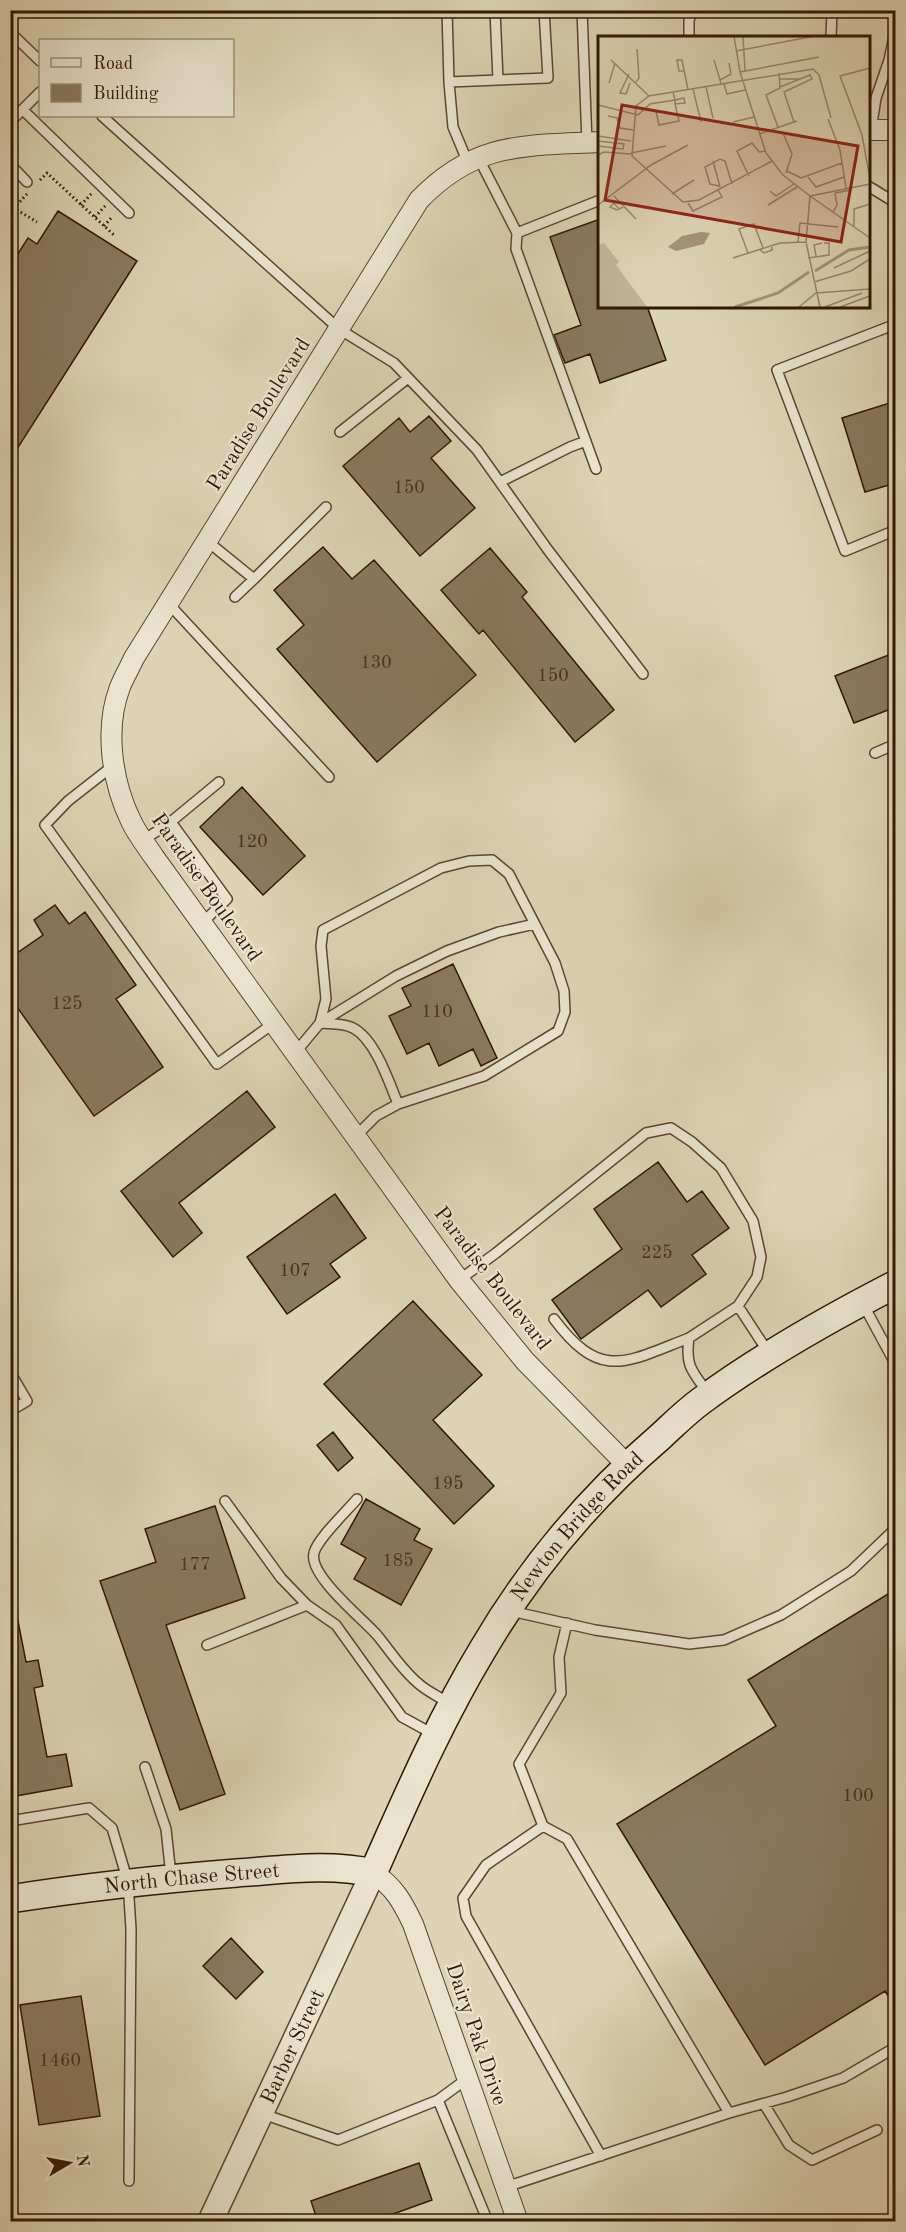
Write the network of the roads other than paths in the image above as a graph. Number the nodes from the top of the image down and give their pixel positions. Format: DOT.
graph roads {
  1 [pos="447,10"];
  2 [pos="495,10"];
  3 [pos="544,10"];
  4 [pos="582,10"];
  5 [pos="693,10"];
  6 [pos="832,10"];
  7 [pos="896,27"];
  8 [pos="10,32"];
  9 [pos="689,36"];
  10 [pos="831,36"];
  11 [pos="39,59"];
  12 [pos="498,80"];
  13 [pos="449,82"];
  14 [pos="39,93"];
  15 [pos="23,110"];
  16 [pos="103,117"];
  17 [pos="10,122"];
  18 [pos="870,130"];
  19 [pos="896,130"];
  20 [pos="593,142"];
  21 [pos="473,160"];
  22 [pos="10,164"];
  23 [pos="29,186"];
  24 [pos="870,187"];
  25 [pos="598,201"];
  26 [pos="896,203"];
  27 [pos="129,213"];
  28 [pos="517,233"];
  29 [pos="896,324"];
  30 [pos="339,329"];
  31 [pos="408,378"];
  32 [pos="340,432"];
  33 [pos="586,441"];
  34 [pos="596,469"];
  35 [pos="500,482"];
  36 [pos="326,507"];
  37 [pos="896,530"];
  38 [pos="207,541"];
  39 [pos="254,579"];
  40 [pos="235,597"];
  41 [pos="168,603"];
  42 [pos="642,674"];
  43 [pos="896,744"];
  44 [pos="875,753"];
  45 [pos="114,765"];
  46 [pos="329,777"];
  47 [pos="219,782"];
  48 [pos="171,822"];
  49 [pos="143,840"];
  50 [pos="202,923"];
  51 [pos="535,924"];
  52 [pos="274,1023"];
  53 [pos="320,1023"];
  54 [pos="295,1053"];
  55 [pos="398,1104"];
  56 [pos="356,1136"];
  57 [pos="459,1280"];
  58 [pos="896,1284"];
  59 [pos="862,1302"];
  60 [pos="738,1306"];
  61 [pos="554,1319"];
  62 [pos="690,1338"];
  63 [pos="769,1354"];
  64 [pos="896,1365"];
  65 [pos="10,1372"];
  66 [pos="710,1395"];
  67 [pos="10,1411"];
  68 [pos="627,1465"];
  69 [pos="357,1499"];
  70 [pos="225,1502"];
  71 [pos="896,1527"];
  72 [pos="307,1605"];
  73 [pos="508,1611"];
  74 [pos="567,1623"];
  75 [pos="207,1645"];
  76 [pos="452,1705"];
  77 [pos="437,1736"];
  78 [pos="146,1767"];
  79 [pos="10,1821"];
  80 [pos="543,1826"];
  81 [pos="373,1873"];
  82 [pos="171,1878"];
  83 [pos="128,1882"];
  84 [pos="10,1899"];
  85 [pos="896,2047"];
  86 [pos="468,2078"];
  87 [pos="438,2100"];
  88 [pos="764,2104"];
  89 [pos="261,2113"];
  90 [pos="729,2113"];
  91 [pos="877,2130"];
  92 [pos="601,2156"];
  93 [pos="129,2181"];
  94 [pos="506,2187"];
  95 [pos="210,2222"];
  96 [pos="488,2222"];
  97 [pos="518,2222"];
  1 -- 13 [label="lane"];
  2 -- 12 [label="lane"];
  3 -- 12 [label="lane"];
  4 -- 20 [label="lane"];
  5 -- 9 [label="lane"];
  6 -- 10 [label="lane"];
  7 -- 18 [label="lane"];
  8 -- 11 [label="lane"];
  12 -- 13 [label="lane"];
  13 -- 21 [label="lane"];
  14 -- 15 [label="lane"];
  15 -- 17 [label="lane"];
  15 -- 27 [label="lane"];
  16 -- 30 [label="lane"];
  18 -- 19 [label="street"];
  20 -- 21 [label="street, Paradise Boulevard"];
  21 -- 28 [label="lane"];
  21 -- 30 [label="street, Paradise Boulevard"];
  22 -- 23 [label="lane"];
  24 -- 26 [label="lane"];
  25 -- 28 [label="lane"];
  28 -- 33 [label="lane"];
  29 -- 37 [label="lane"];
  30 -- 31 [label="lane"];
  30 -- 38 [label="street, Paradise Boulevard"];
  31 -- 32 [label="lane"];
  31 -- 35 [label="lane"];
  33 -- 34 [label="lane"];
  33 -- 35 [label="lane"];
  35 -- 42 [label="lane"];
  36 -- 39 [label="lane"];
  38 -- 39 [label="lane"];
  38 -- 41 [label="street, Paradise Boulevard"];
  39 -- 40 [label="lane"];
  41 -- 45 [label="street, Paradise Boulevard"];
  41 -- 46 [label="lane"];
  43 -- 44 [label="lane"];
  45 -- 49 [label="street, Paradise Boulevard"];
  45 -- 52 [label="lane"];
  47 -- 48 [label="lane"];
  48 -- 49 [label="lane"];
  48 -- 50 [label="lane"];
  49 -- 50 [label="street, Paradise Boulevard"];
  50 -- 52 [label="street, Paradise Boulevard"];
  51 -- 53 [label="lane"];
  51 -- 53 [label="lane"];
  51 -- 55 [label="lane"];
  52 -- 54 [label="street, Paradise Boulevard"];
  53 -- 54 [label="lane"];
  53 -- 55 [label="lane"];
  54 -- 56 [label="street, Paradise Boulevard"];
  55 -- 56 [label="lane"];
  56 -- 57 [label="street, Paradise Boulevard"];
  57 -- 60 [label="lane"];
  57 -- 68 [label="street, Paradise Boulevard"];
  58 -- 59 [label="main road, Newton Bridge Road"];
  59 -- 63 [label="main road, Newton Bridge Road"];
  59 -- 64 [label="lane"];
  60 -- 62 [label="lane"];
  60 -- 63 [label="lane"];
  61 -- 62 [label="lane"];
  62 -- 66 [label="lane"];
  63 -- 66 [label="main road, Newton Bridge Road"];
  65 -- 67 [label="lane"];
  66 -- 68 [label="main road, Newton Bridge Road"];
  68 -- 73 [label="main road, Newton Bridge Road"];
  69 -- 76 [label="lane"];
  70 -- 72 [label="lane"];
  71 -- 74 [label="lane"];
  72 -- 75 [label="lane"];
  72 -- 77 [label="lane"];
  73 -- 74 [label="lane"];
  73 -- 76 [label="main road, Newton Bridge Road"];
  74 -- 80 [label="lane"];
  76 -- 77 [label="main road, Newton Bridge Road"];
  77 -- 81 [label="main road, Newton Bridge Road"];
  78 -- 82 [label="lane"];
  79 -- 83 [label="lane"];
  80 -- 90 [label="lane"];
  80 -- 92 [label="lane"];
  81 -- 82 [label="main road, North Chase Street"];
  81 -- 86 [label="street, Dairy Pak Drive"];
  81 -- 89 [label="street, Barber Street"];
  82 -- 83 [label="main road, North Chase Street"];
  83 -- 84 [label="main road, North Chase Street"];
  83 -- 93 [label="lane"];
  85 -- 88 [label="lane"];
  86 -- 87 [label="lane"];
  86 -- 94 [label="street, Dairy Pak Drive"];
  87 -- 89 [label="lane"];
  87 -- 96 [label="lane"];
  88 -- 90 [label="lane"];
  88 -- 91 [label="lane"];
  89 -- 95 [label="street, Barber Street"];
  90 -- 92 [label="lane"];
  92 -- 94 [label="lane"];
  94 -- 97 [label="street, Dairy Pak Drive"];
}
